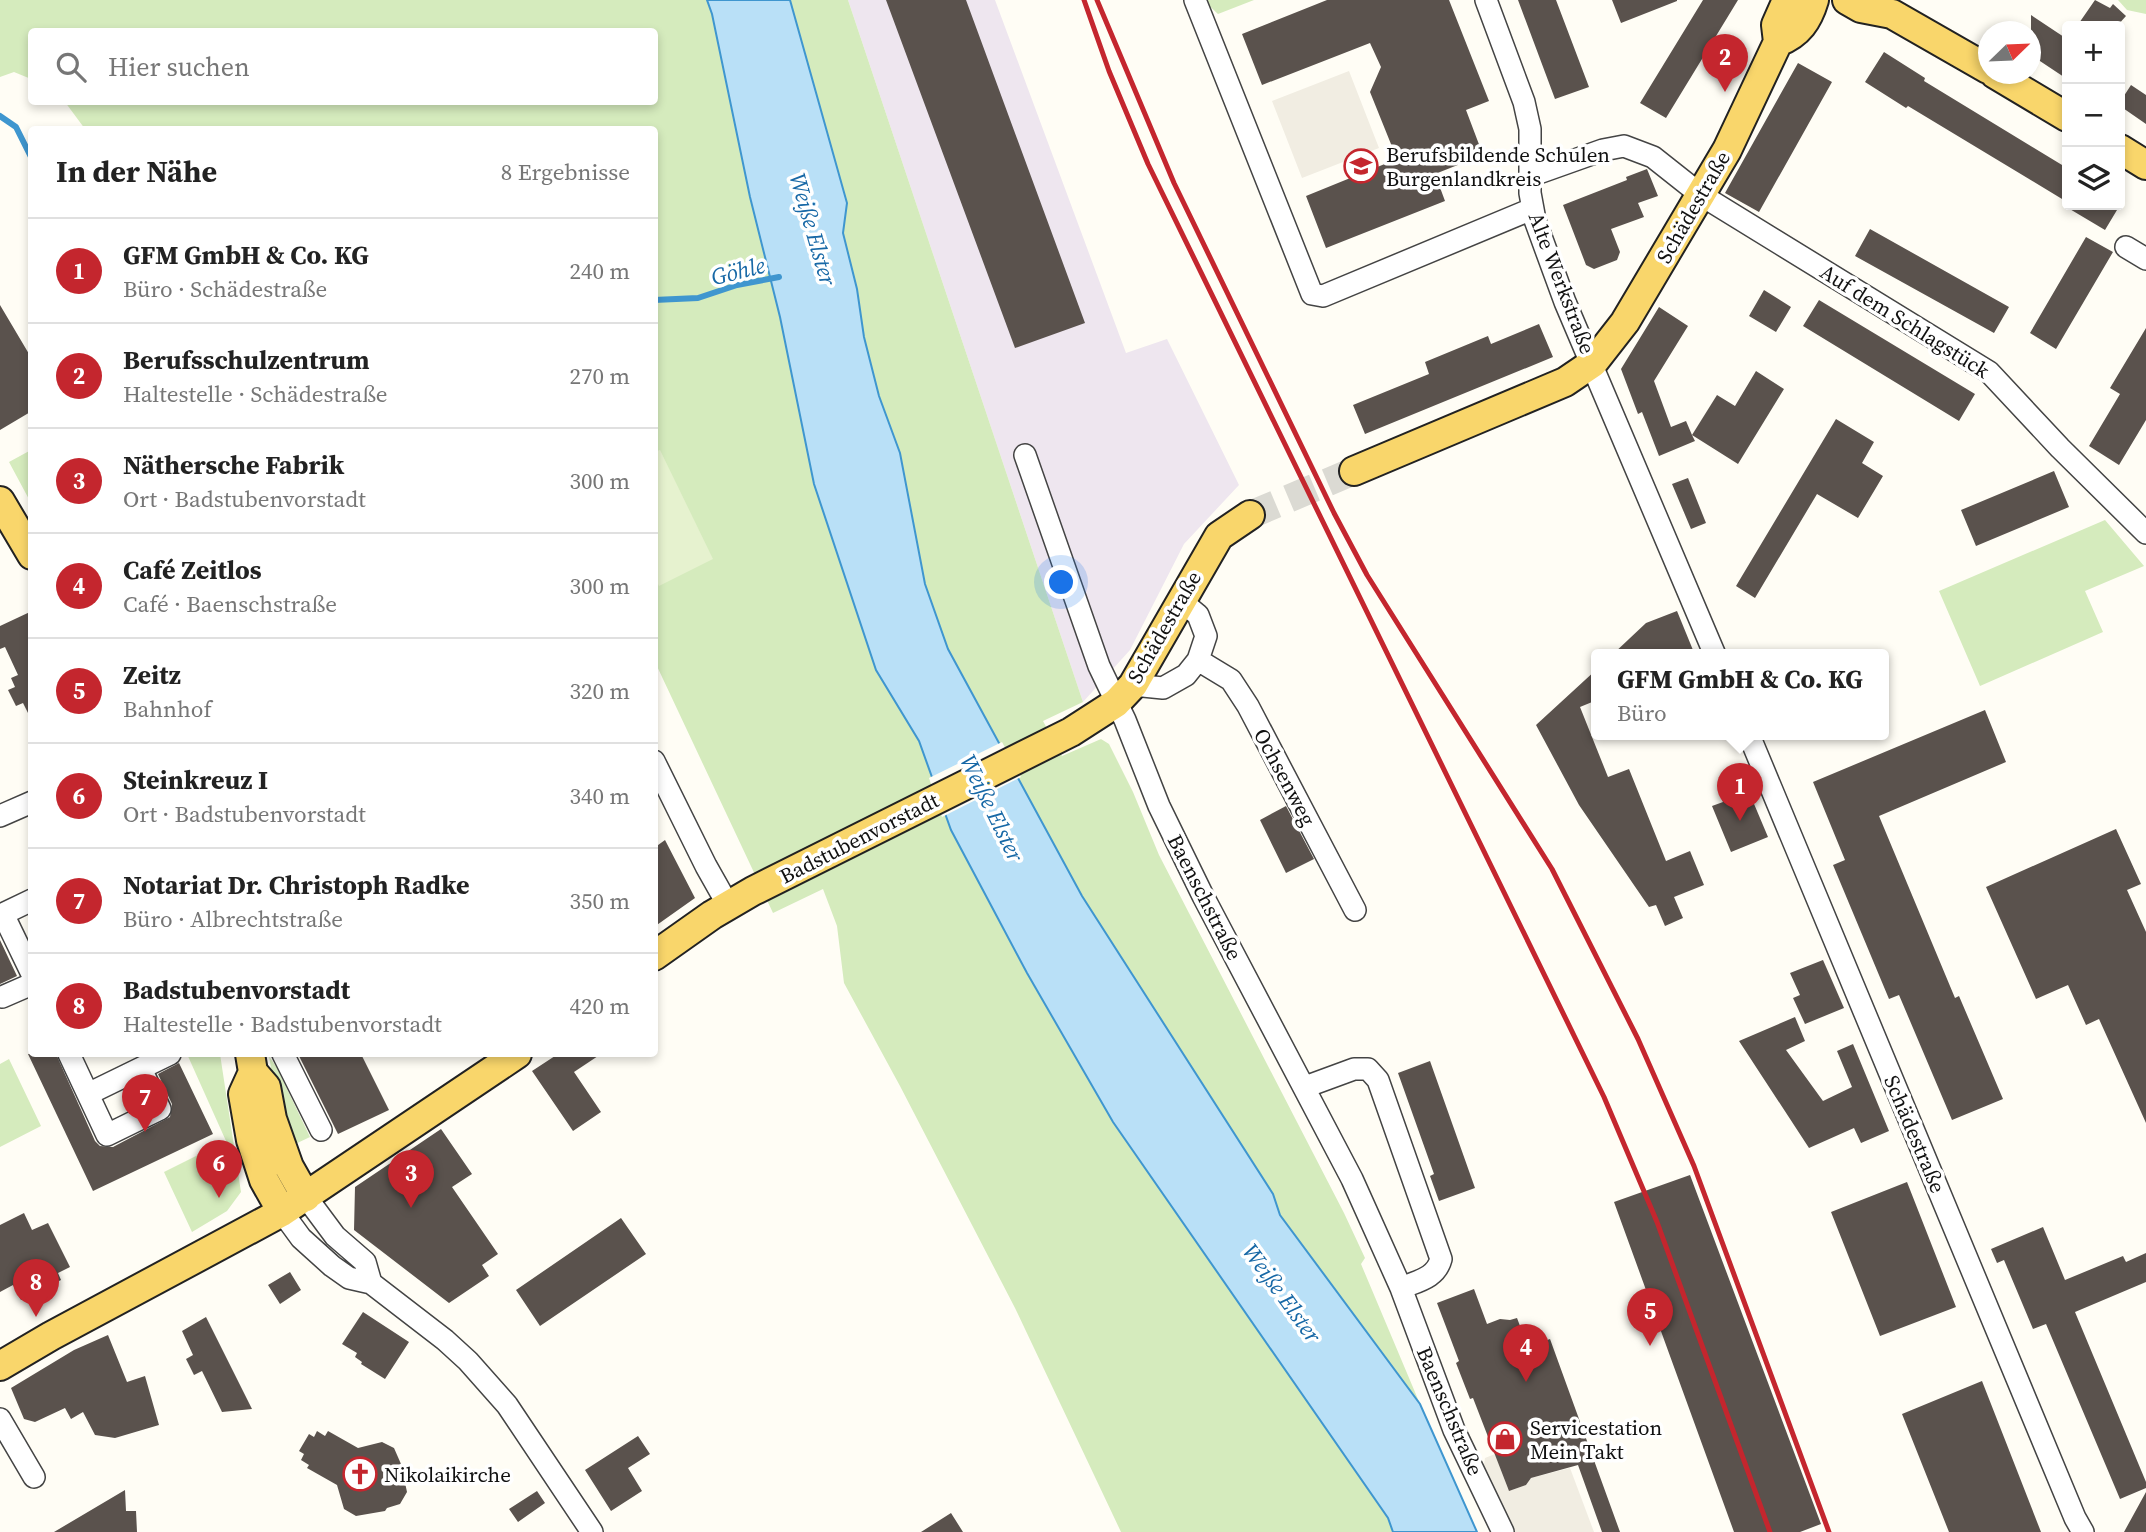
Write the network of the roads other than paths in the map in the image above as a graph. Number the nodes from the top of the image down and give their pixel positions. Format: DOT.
graph roads {
  1 [pos="1195,0"];
  2 [pos="1486,0"];
  3 [pos="1787,0"];
  4 [pos="1814,0"];
  5 [pos="1847,0"];
  6 [pos="1887,7"];
  7 [pos="1779,42"];
  8 [pos="1978,62"];
  9 [pos="2013,84"];
  10 [pos="2062,114"];
  11 [pos="2125,152"];
  12 [pos="2146,165"];
  13 [pos="1530,176"];
  14 [pos="1701,195"];
  15 [pos="1532,209"];
  16 [pos="2126,247"];
  17 [pos="2146,259"];
  18 [pos="1593,363"];
  19 [pos="1025,455"];
  20 [pos="1354,471"];
  21 [pos="0,501"];
  22 [pos="1250,514"];
  23 [pos="2146,533"];
  24 [pos="28,548"];
  25 [pos="1181,601"];
  26 [pos="1712,649"];
  27 [pos="1198,660"];
  28 [pos="1124,694"];
  29 [pos="1071,732"];
  30 [pos="1751,740"];
  31 [pos="658,769"];
  32 [pos="28,804"];
  33 [pos="0,816"];
  34 [pos="28,902"];
  35 [pos="728,905"];
  36 [pos="1355,909"];
  37 [pos="658,953"];
  38 [pos="28,966"];
  39 [pos="28,986"];
  40 [pos="2,997"];
  41 [pos="70,1057"];
  42 [pos="164,1057"];
  43 [pos="284,1057"];
  44 [pos="513,1057"];
  45 [pos="252,1063"];
  46 [pos="141,1069"];
  47 [pos="1305,1087"];
  48 [pos="88,1094"];
  49 [pos="321,1130"];
  50 [pos="306,1197"];
  51 [pos="282,1212"];
  52 [pos="371,1283"];
  53 [pos="1401,1288"];
  54 [pos="0,1366"];
  55 [pos="0,1419"];
  56 [pos="34,1477"];
  57 [pos="592,1532"];
  58 [pos="1503,1532"];
  59 [pos="2083,1532"];
  1 -- 15 [label="street"];
  2 -- 13 [label="street, Alte Werkstraße"];
  3 -- 7 [label="main road, Schädestraße"];
  4 -- 7 [label="main road, Schädestraße"];
  5 -- 6 [label="main road"];
  6 -- 8 [label="main road"];
  7 -- 14 [label="main road, Schädestraße"];
  9 -- 10 [label="main road"];
  11 -- 12 [label="main road"];
  13 -- 14 [label="street, Auf dem Schlagstück"];
  13 -- 15 [label="street, Alte Werkstraße"];
  14 -- 18 [label="main road, Schädestraße"];
  14 -- 23 [label="street, Auf dem Schlagstück"];
  15 -- 18 [label="street, Alte Werkstraße"];
  16 -- 17 [label="street"];
  18 -- 20 [label="main road, Schädestraße"];
  18 -- 26 [label="street"];
  19 -- 28 [label="street, Baenschstraße"];
  21 -- 24 [label="main road"];
  22 -- 25 [label="main road, Schädestraße"];
  25 -- 27 [label="street"];
  25 -- 28 [label="main road, Schädestraße"];
  27 -- 28 [label="street"];
  27 -- 36 [label="street, Ochsenweg"];
  28 -- 29 [label="main road, Schädestraße"];
  28 -- 47 [label="street, Baenschstraße"];
  29 -- 35 [label="main road, Badstubenvorstadt"];
  30 -- 59 [label="street, Schädestraße"];
  31 -- 35 [label="street"];
  32 -- 33 [label="street"];
  34 -- 38 [label="street"];
  35 -- 37 [label="main road, Badstubenvorstadt"];
  39 -- 40 [label="street"];
  41 -- 48 [label="street"];
  42 -- 46 [label="street"];
  43 -- 49 [label="street"];
  44 -- 50 [label="main road"];
  45 -- 50 [label="main road"];
  45 -- 51 [label="main road"];
  46 -- 48 [label="street"];
  46 -- 48 [label="street"];
  47 -- 53 [label="street, Baenschstraße"];
  47 -- 53 [label="street"];
  50 -- 51 [label="main road"];
  50 -- 52 [label="street"];
  51 -- 52 [label="street"];
  51 -- 54 [label="main road"];
  52 -- 57 [label="street"];
  53 -- 58 [label="street, Baenschstraße"];
  55 -- 56 [label="street"];
}
